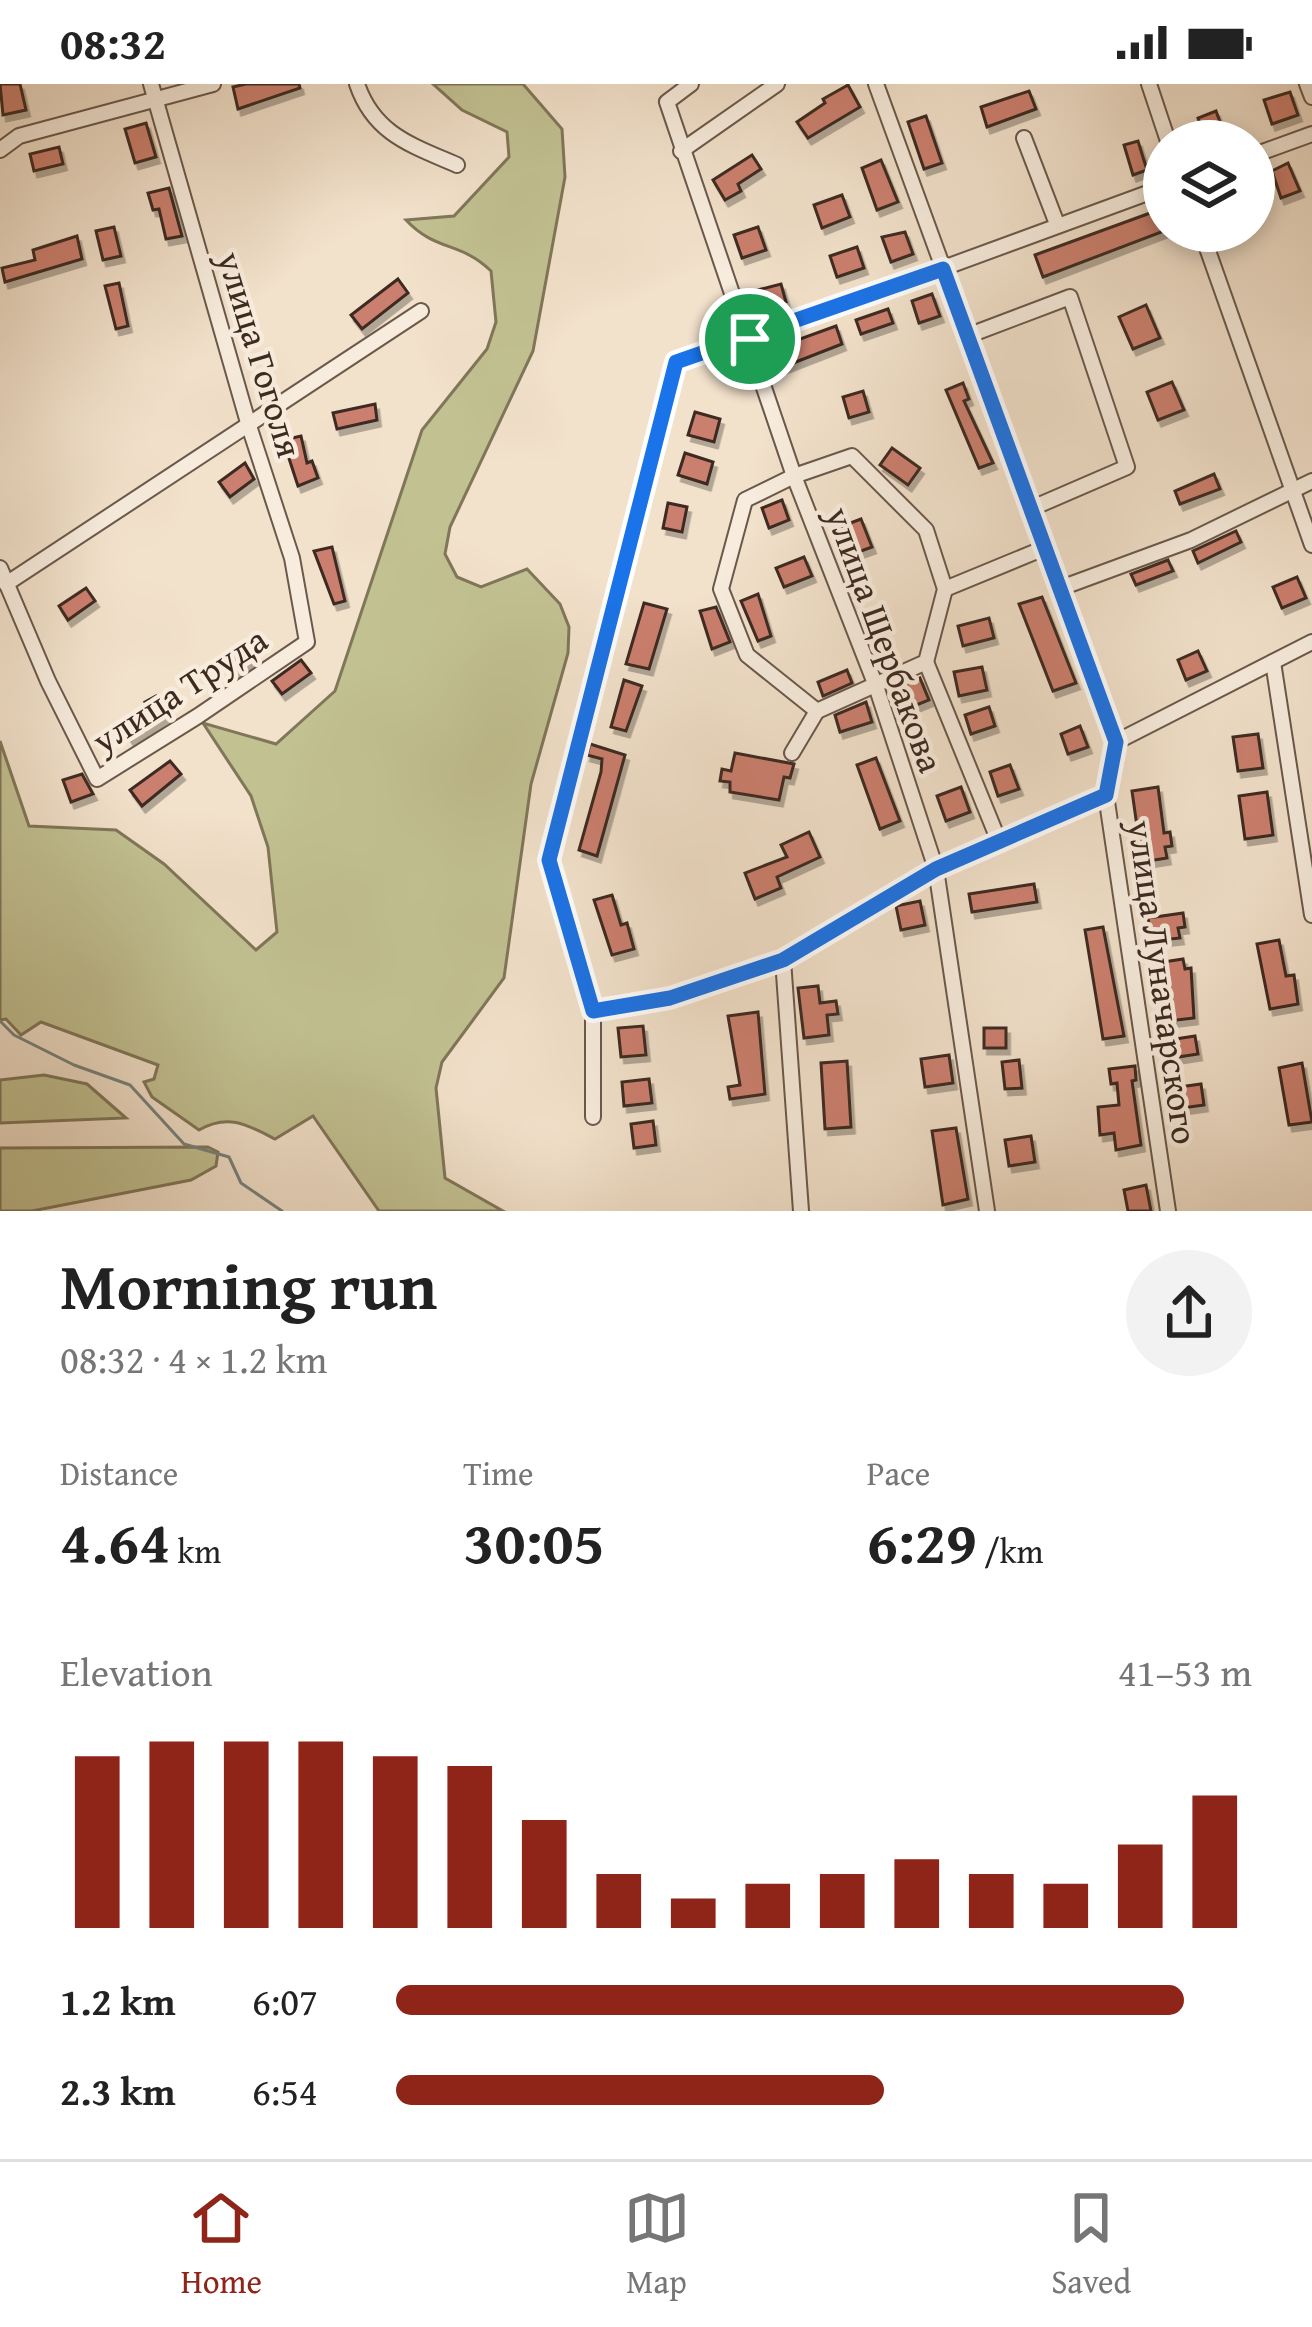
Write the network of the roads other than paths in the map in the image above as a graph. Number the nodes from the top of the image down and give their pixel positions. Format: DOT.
graph roads {
  1 [pos="151,84"];
  2 [pos="213,84"];
  3 [pos="357,84"];
  4 [pos="692,84"];
  5 [pos="777,84"];
  6 [pos="876,84"];
  7 [pos="1149,84"];
  8 [pos="1307,84"];
  9 [pos="1312,97"];
  10 [pos="157,102"];
  11 [pos="1161,120"];
  12 [pos="1312,134"];
  13 [pos="1024,138"];
  14 [pos="1275,147"];
  15 [pos="0,150"];
  16 [pos="681,151"];
  17 [pos="457,165"];
  18 [pos="1143,194"];
  19 [pos="1057,224"];
  20 [pos="1208,252"];
  21 [pos="943,269"];
  22 [pos="421,311"];
  23 [pos="967,336"];
  24 [pos="750,339"];
  25 [pos="249,426"];
  26 [pos="794,476"];
  27 [pos="1312,481"];
  28 [pos="1291,490"];
  29 [pos="1030,509"];
  30 [pos="1312,545"];
  31 [pos="1042,549"];
  32 [pos="0,568"];
  33 [pos="6,584"];
  34 [pos="945,589"];
  35 [pos="1058,589"];
  36 [pos="307,641"];
  37 [pos="1312,642"];
  38 [pos="926,662"];
  39 [pos="1273,662"];
  40 [pos="876,686"];
  41 [pos="817,711"];
  42 [pos="1116,742"];
  43 [pos="793,753"];
  44 [pos="1106,795"];
  45 [pos="998,839"];
  46 [pos="936,869"];
  47 [pos="1312,915"];
  48 [pos="783,960"];
  49 [pos="593,1011"];
  50 [pos="593,1117"];
  51 [pos="801,1211"];
  52 [pos="986,1211"];
  53 [pos="1168,1211"];
  1 -- 10 [label="street, улица Гоголя"];
  2 -- 10 [label="street"];
  3 -- 17 [label="street"];
  4 -- 16 [label="street, улица Щербакова"];
  5 -- 16 [label="street"];
  6 -- 21 [label="street"];
  7 -- 11 [label="street"];
  8 -- 9 [label="street"];
  10 -- 15 [label="street"];
  10 -- 25 [label="street, улица Гоголя"];
  12 -- 14 [label="street"];
  13 -- 19 [label="street"];
  16 -- 24 [label="street, улица Щербакова"];
  18 -- 19 [label="street"];
  19 -- 21 [label="street"];
  20 -- 28 [label="street"];
  21 -- 23 [label="street"];
  21 -- 24 [label="street"];
  22 -- 25 [label="street"];
  23 -- 29 [label="street"];
  23 -- 29 [label="street"];
  24 -- 26 [label="street, улица Щербакова"];
  24 -- 49 [label="street"];
  25 -- 33 [label="street"];
  25 -- 36 [label="street, улица Гоголя"];
  26 -- 34 [label="street"];
  26 -- 40 [label="street, улица Щербакова"];
  26 -- 41 [label="street"];
  27 -- 28 [label="street"];
  28 -- 30 [label="street"];
  28 -- 35 [label="street"];
  29 -- 31 [label="street"];
  31 -- 34 [label="street"];
  31 -- 35 [label="street"];
  32 -- 33 [label="street, улица Труда"];
  33 -- 36 [label="street, улица Труда"];
  34 -- 38 [label="street"];
  35 -- 42 [label="street"];
  37 -- 39 [label="street"];
  38 -- 40 [label="street"];
  38 -- 45 [label="street"];
  39 -- 42 [label="street"];
  39 -- 47 [label="street"];
  40 -- 41 [label="street"];
  40 -- 46 [label="street, улица Щербакова"];
  41 -- 43 [label="street"];
  42 -- 44 [label="street, улица Луначарского"];
  44 -- 45 [label="street"];
  44 -- 53 [label="street, улица Луначарского"];
  45 -- 46 [label="street"];
  46 -- 48 [label="street"];
  46 -- 52 [label="street, улица Щербакова"];
  48 -- 49 [label="street"];
  48 -- 51 [label="street"];
  49 -- 50 [label="street"];
}
